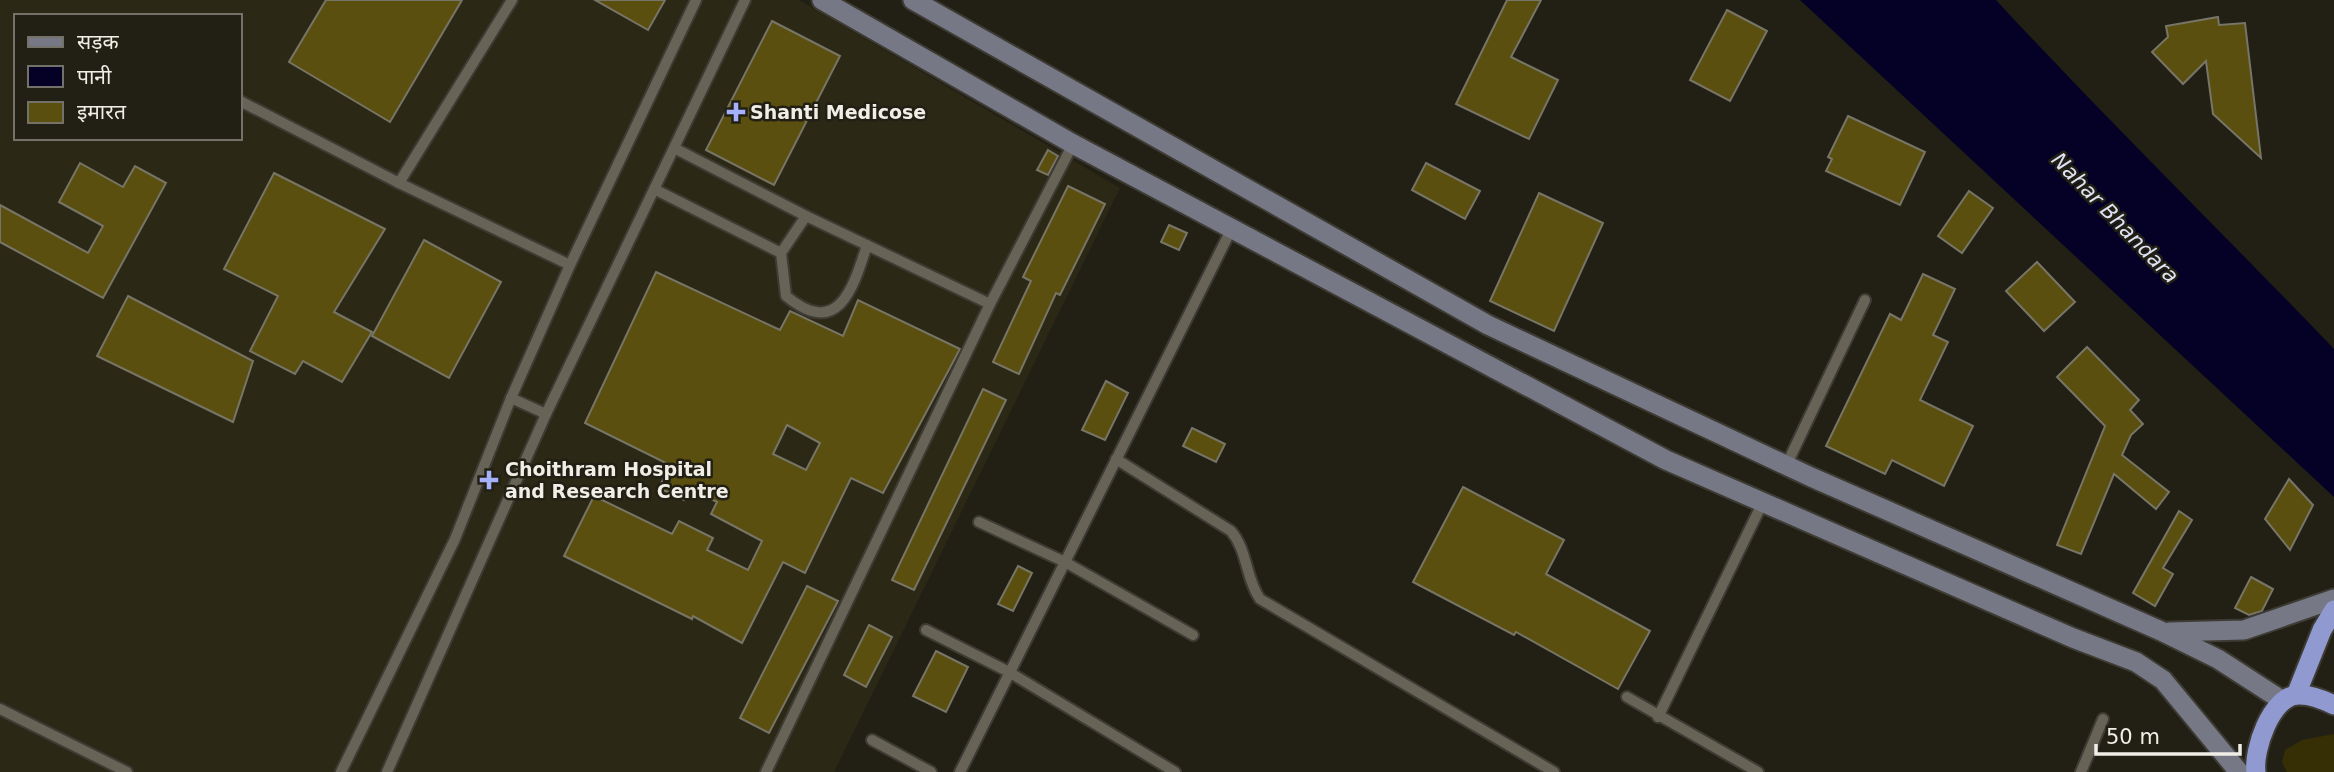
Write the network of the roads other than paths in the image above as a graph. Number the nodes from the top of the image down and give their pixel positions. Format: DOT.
graph roads {
  1 [pos="512,0"];
  2 [pos="696,0"];
  3 [pos="745,0"];
  4 [pos="822,0"];
  5 [pos="913,0"];
  6 [pos="242,102"];
  7 [pos="1073,144"];
  8 [pos="676,149"];
  9 [pos="399,183"];
  10 [pos="656,190"];
  11 [pos="806,216"];
  12 [pos="1232,228"];
  13 [pos="867,245"];
  14 [pos="780,253"];
  15 [pos="570,265"];
  16 [pos="1865,300"];
  17 [pos="989,304"];
  18 [pos="511,398"];
  19 [pos="546,414"];
  20 [pos="1116,460"];
  21 [pos="1786,466"];
  22 [pos="1763,502"];
  23 [pos="979,522"];
  24 [pos="1065,562"];
  25 [pos="2334,599"];
  26 [pos="2334,610"];
  27 [pos="926,630"];
  28 [pos="2161,631"];
  29 [pos="1194,635"];
  30 [pos="1009,672"];
  31 [pos="1627,697"];
  32 [pos="2290,698"];
  33 [pos="2334,705"];
  34 [pos="0,709"];
  35 [pos="1658,717"];
  36 [pos="2103,719"];
  37 [pos="872,740"];
  38 [pos="127,772"];
  39 [pos="341,772"];
  40 [pos="387,772"];
  41 [pos="766,772"];
  42 [pos="932,772"];
  43 [pos="960,772"];
  44 [pos="1175,772"];
  45 [pos="1554,772"];
  46 [pos="1758,772"];
  47 [pos="2081,772"];
  48 [pos="2239,772"];
  49 [pos="2256,772"];
  1 -- 9 [label="lane"];
  2 -- 15 [label="lane"];
  3 -- 8 [label="lane"];
  4 -- 7 [label="main road"];
  5 -- 21 [label="main road"];
  6 -- 9 [label="lane"];
  7 -- 12 [label="main road"];
  7 -- 17 [label="lane"];
  8 -- 10 [label="lane"];
  8 -- 11 [label="lane"];
  9 -- 15 [label="lane"];
  10 -- 14 [label="lane"];
  10 -- 19 [label="lane"];
  11 -- 13 [label="lane"];
  11 -- 14 [label="lane"];
  12 -- 20 [label="lane"];
  12 -- 22 [label="main road"];
  13 -- 14 [label="lane"];
  13 -- 17 [label="lane"];
  15 -- 18 [label="lane"];
  16 -- 21 [label="lane"];
  17 -- 41 [label="lane"];
  18 -- 19 [label="lane"];
  18 -- 39 [label="lane"];
  19 -- 40 [label="lane"];
  20 -- 24 [label="lane"];
  20 -- 45 [label="lane"];
  21 -- 28 [label="main road"];
  22 -- 35 [label="lane"];
  22 -- 48 [label="main road"];
  23 -- 24 [label="lane"];
  24 -- 29 [label="lane"];
  24 -- 30 [label="lane"];
  25 -- 28 [label="main road"];
  26 -- 32 [label="highway"];
  27 -- 30 [label="lane"];
  28 -- 32 [label="main road"];
  30 -- 43 [label="lane"];
  30 -- 44 [label="lane"];
  31 -- 35 [label="lane"];
  32 -- 33 [label="highway"];
  32 -- 49 [label="highway"];
  34 -- 38 [label="lane"];
  35 -- 46 [label="lane"];
  36 -- 47 [label="lane"];
  37 -- 42 [label="lane"];
}
